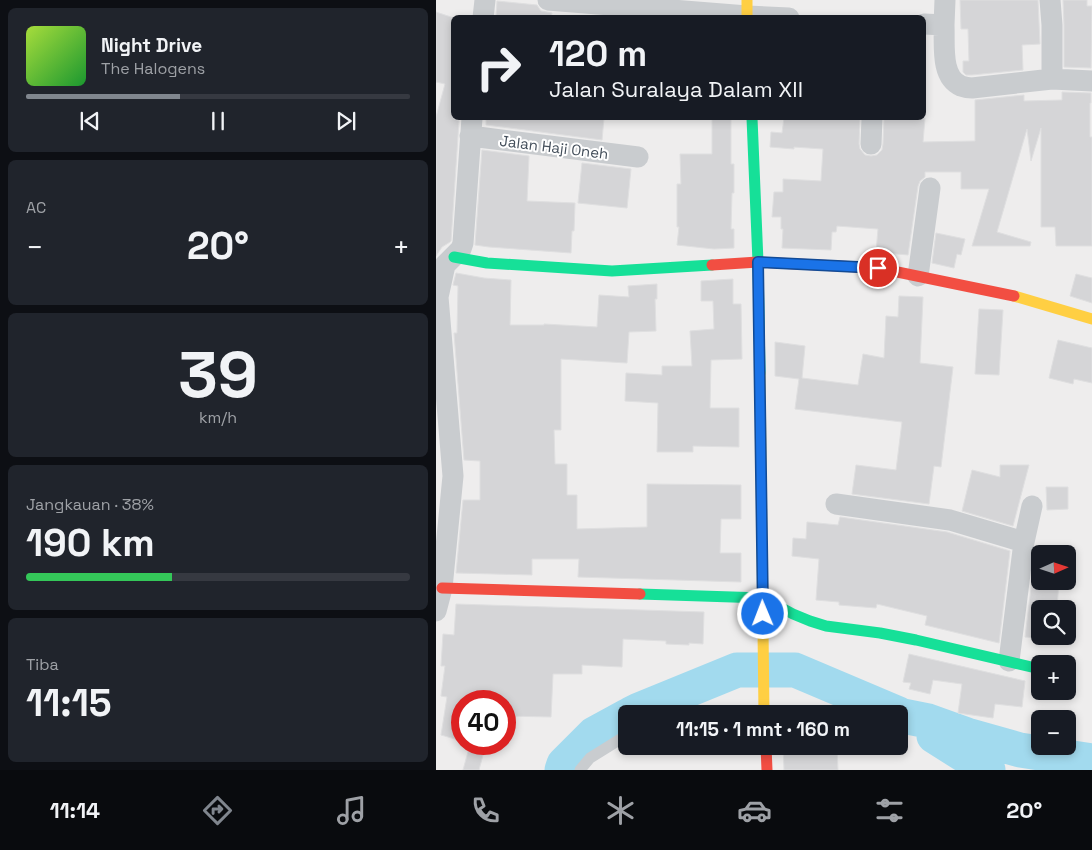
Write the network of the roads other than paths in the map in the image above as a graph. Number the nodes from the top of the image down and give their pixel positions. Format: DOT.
graph roads {
  1 [pos="485,0"];
  2 [pos="548,0"];
  3 [pos="945,0"];
  4 [pos="1050,0"];
  5 [pos="747,11"];
  6 [pos="483,15"];
  7 [pos="771,15"];
  8 [pos="934,24"];
  9 [pos="1052,79"];
  10 [pos="1092,81"];
  11 [pos="752,120"];
  12 [pos="872,120"];
  13 [pos="471,127"];
  14 [pos="871,144"];
  15 [pos="638,157"];
  16 [pos="930,188"];
  17 [pos="454,257"];
  18 [pos="758,262"];
  19 [pos="918,276"];
  20 [pos="437,297"];
  21 [pos="1092,319"];
  22 [pos="836,504"];
  23 [pos="1032,506"];
  24 [pos="1024,542"];
  25 [pos="442,588"];
  26 [pos="763,598"];
  27 [pos="436,612"];
  28 [pos="1009,661"];
  29 [pos="1031,667"];
  30 [pos="764,705"];
  31 [pos="618,741"];
  32 [pos="766,755"];
  33 [pos="580,770"];
  34 [pos="767,770"];
  1 -- 6 [label="street"];
  2 -- 5 [label="street"];
  3 -- 8 [label="street"];
  4 -- 9 [label="street"];
  5 -- 7 [label="street"];
  8 -- 9 [label="street"];
  9 -- 10 [label="street"];
  11 -- 18 [label="street"];
  12 -- 14 [label="street"];
  13 -- 15 [label="street, Jalan Haji Oneh"];
  13 -- 17 [label="street"];
  16 -- 19 [label="street"];
  17 -- 18 [label="street"];
  17 -- 20 [label="street"];
  18 -- 19 [label="street"];
  18 -- 26 [label="street"];
  19 -- 21 [label="street"];
  20 -- 25 [label="street"];
  22 -- 24 [label="street"];
  23 -- 24 [label="street"];
  24 -- 28 [label="street"];
  25 -- 26 [label="street"];
  25 -- 27 [label="street"];
  26 -- 28 [label="street"];
  26 -- 30 [label="street"];
  28 -- 29 [label="street"];
  31 -- 33 [label="lane"];
  32 -- 34 [label="street"];
}
